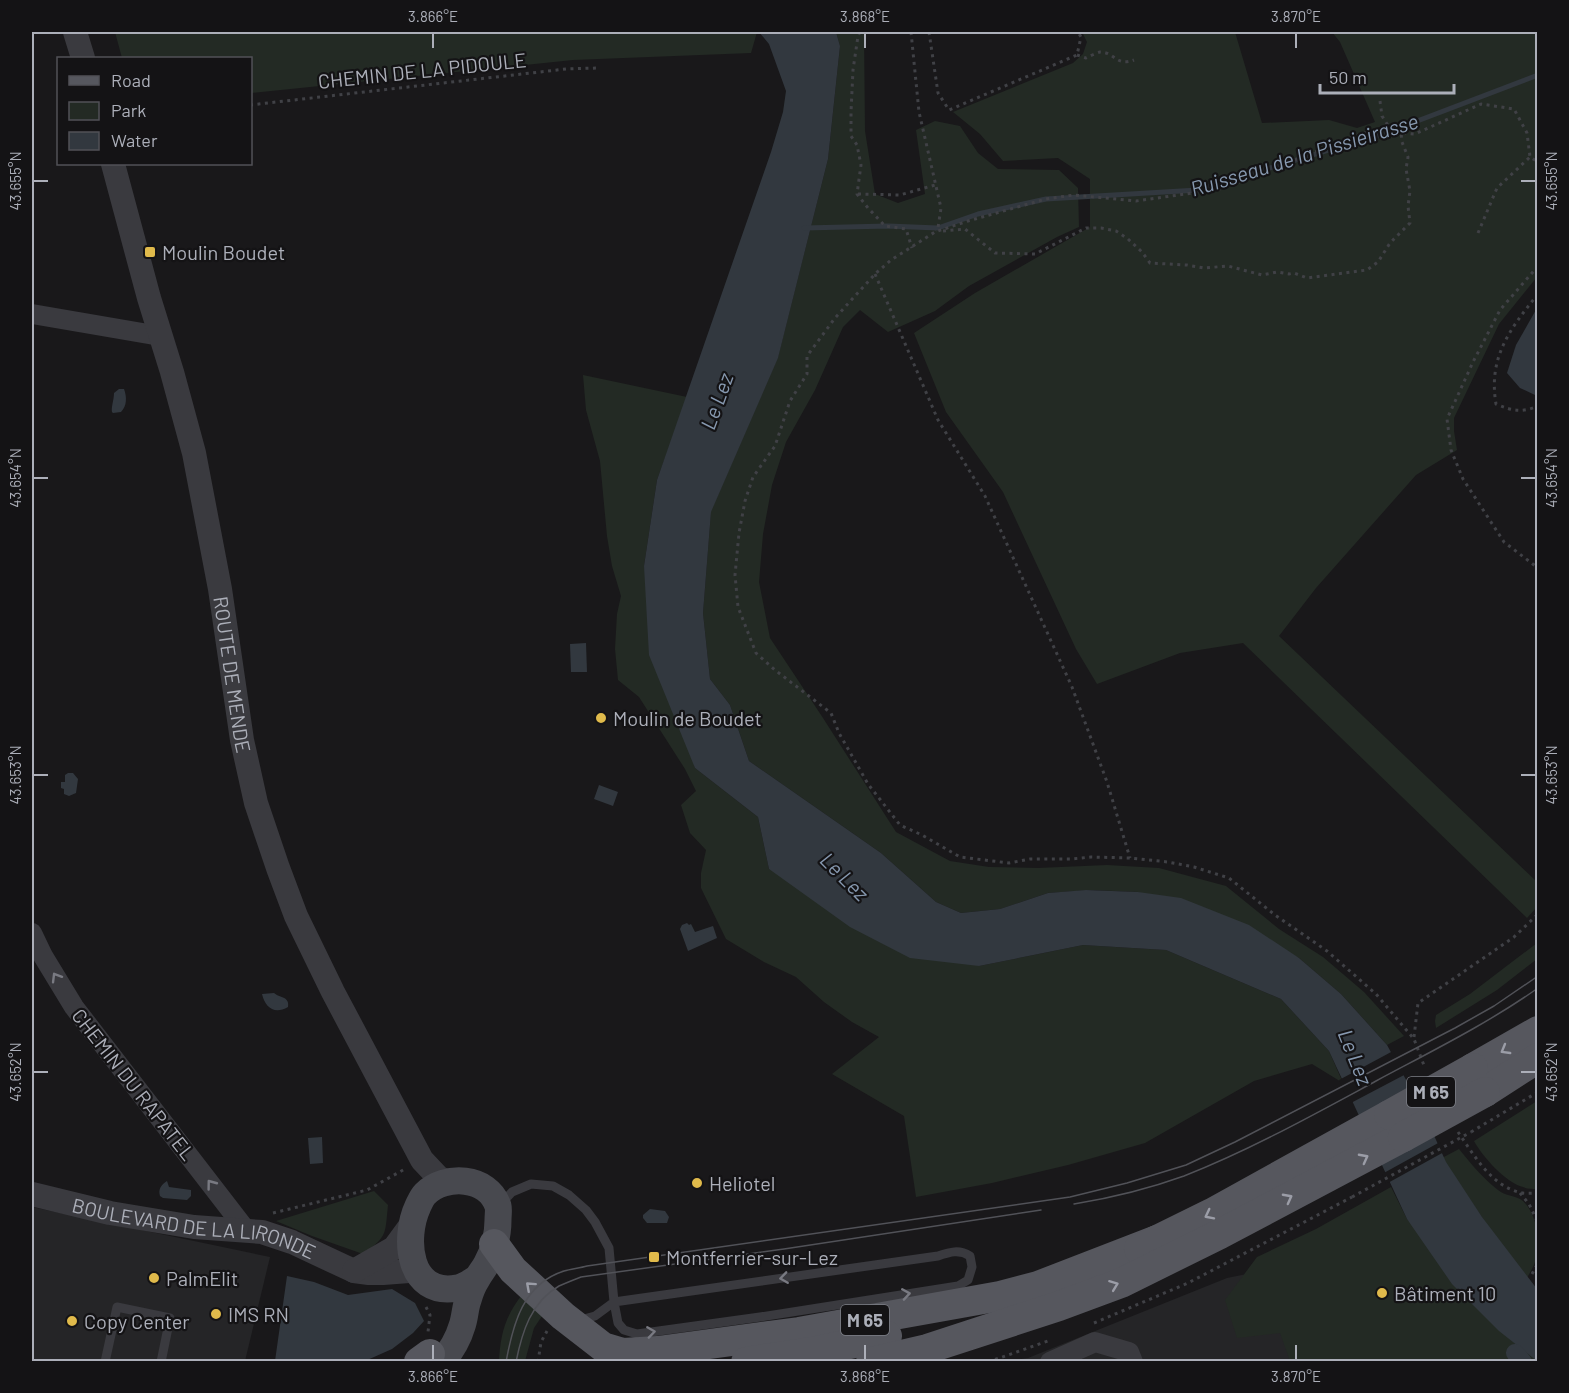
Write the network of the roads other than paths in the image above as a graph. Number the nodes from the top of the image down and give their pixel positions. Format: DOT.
graph roads {
  1 [pos="75,32"];
  2 [pos="83,57"];
  3 [pos="113,165"];
  4 [pos="32,314"];
  5 [pos="160,336"];
  6 [pos="32,933"];
  7 [pos="1538,1031"];
  8 [pos="1538,1058"];
  9 [pos="1479,1080"];
  10 [pos="1320,1167"];
  11 [pos="436,1188"];
  12 [pos="32,1194"];
  13 [pos="498,1207"];
  14 [pos="413,1222"];
  15 [pos="254,1231"];
  16 [pos="1157,1240"];
  17 [pos="494,1244"];
  18 [pos="415,1268"];
  19 [pos="354,1271"];
  20 [pos="477,1278"];
  21 [pos="443,1288"];
  22 [pos="614,1302"];
  23 [pos="1059,1306"];
  24 [pos="572,1323"];
  25 [pos="429,1360"];
  26 [pos="105,1362"];
  27 [pos="161,1362"];
  28 [pos="746,1362"];
  29 [pos="871,1362"];
  30 [pos="940,1362"];
  31 [pos="1050,1362"];
  32 [pos="1133,1362"];
  1 -- 2 [label="street"];
  3 -- 5 [label="street, ROUTE DE MENDE"];
  4 -- 5 [label="street"];
  5 -- 11 [label="street, ROUTE DE MENDE"];
  15 -- 6 [label="street, CHEMIN DU RAPATEL, one-way"];
  7 -- 9 [label="main road, M 65, one-way"];
  8 -- 9 [label="main road, M 65"];
  9 -- 10 [label="main road, M 65, bridge"];
  10 -- 16 [label="main road, M 65, one-way"];
  23 -- 10 [label="main road, M 65, one-way"];
  11 -- 13 [label="main road"];
  11 -- 14 [label="main road"];
  12 -- 15 [label="street, BOULEVARD DE LA LIRONDE"];
  13 -- 17 [label="main road"];
  13 -- 22 [label="lane"];
  14 -- 18 [label="main road"];
  14 -- 19 [label="street"];
  15 -- 19 [label="street, BOULEVARD DE LA LIRONDE"];
  16 -- 24 [label="main road, M 65"];
  16 -- 28 [label="main road, M 65"];
  17 -- 20 [label="main road"];
  24 -- 17 [label="main road, M 65, one-way"];
  18 -- 19 [label="street, BOULEVARD DE LA LIRONDE"];
  18 -- 21 [label="main road"];
  20 -- 21 [label="main road"];
  20 -- 25 [label="main road"];
  21 -- 25 [label="main road"];
  22 -- 22 [label="lane, one-way"];
  22 -- 24 [label="lane"];
  23 -- 29 [label="main road, M 65"];
  23 -- 30 [label="main road, M 65"];
  26 -- 27 [label="lane"];
  31 -- 32 [label="street"];
}
